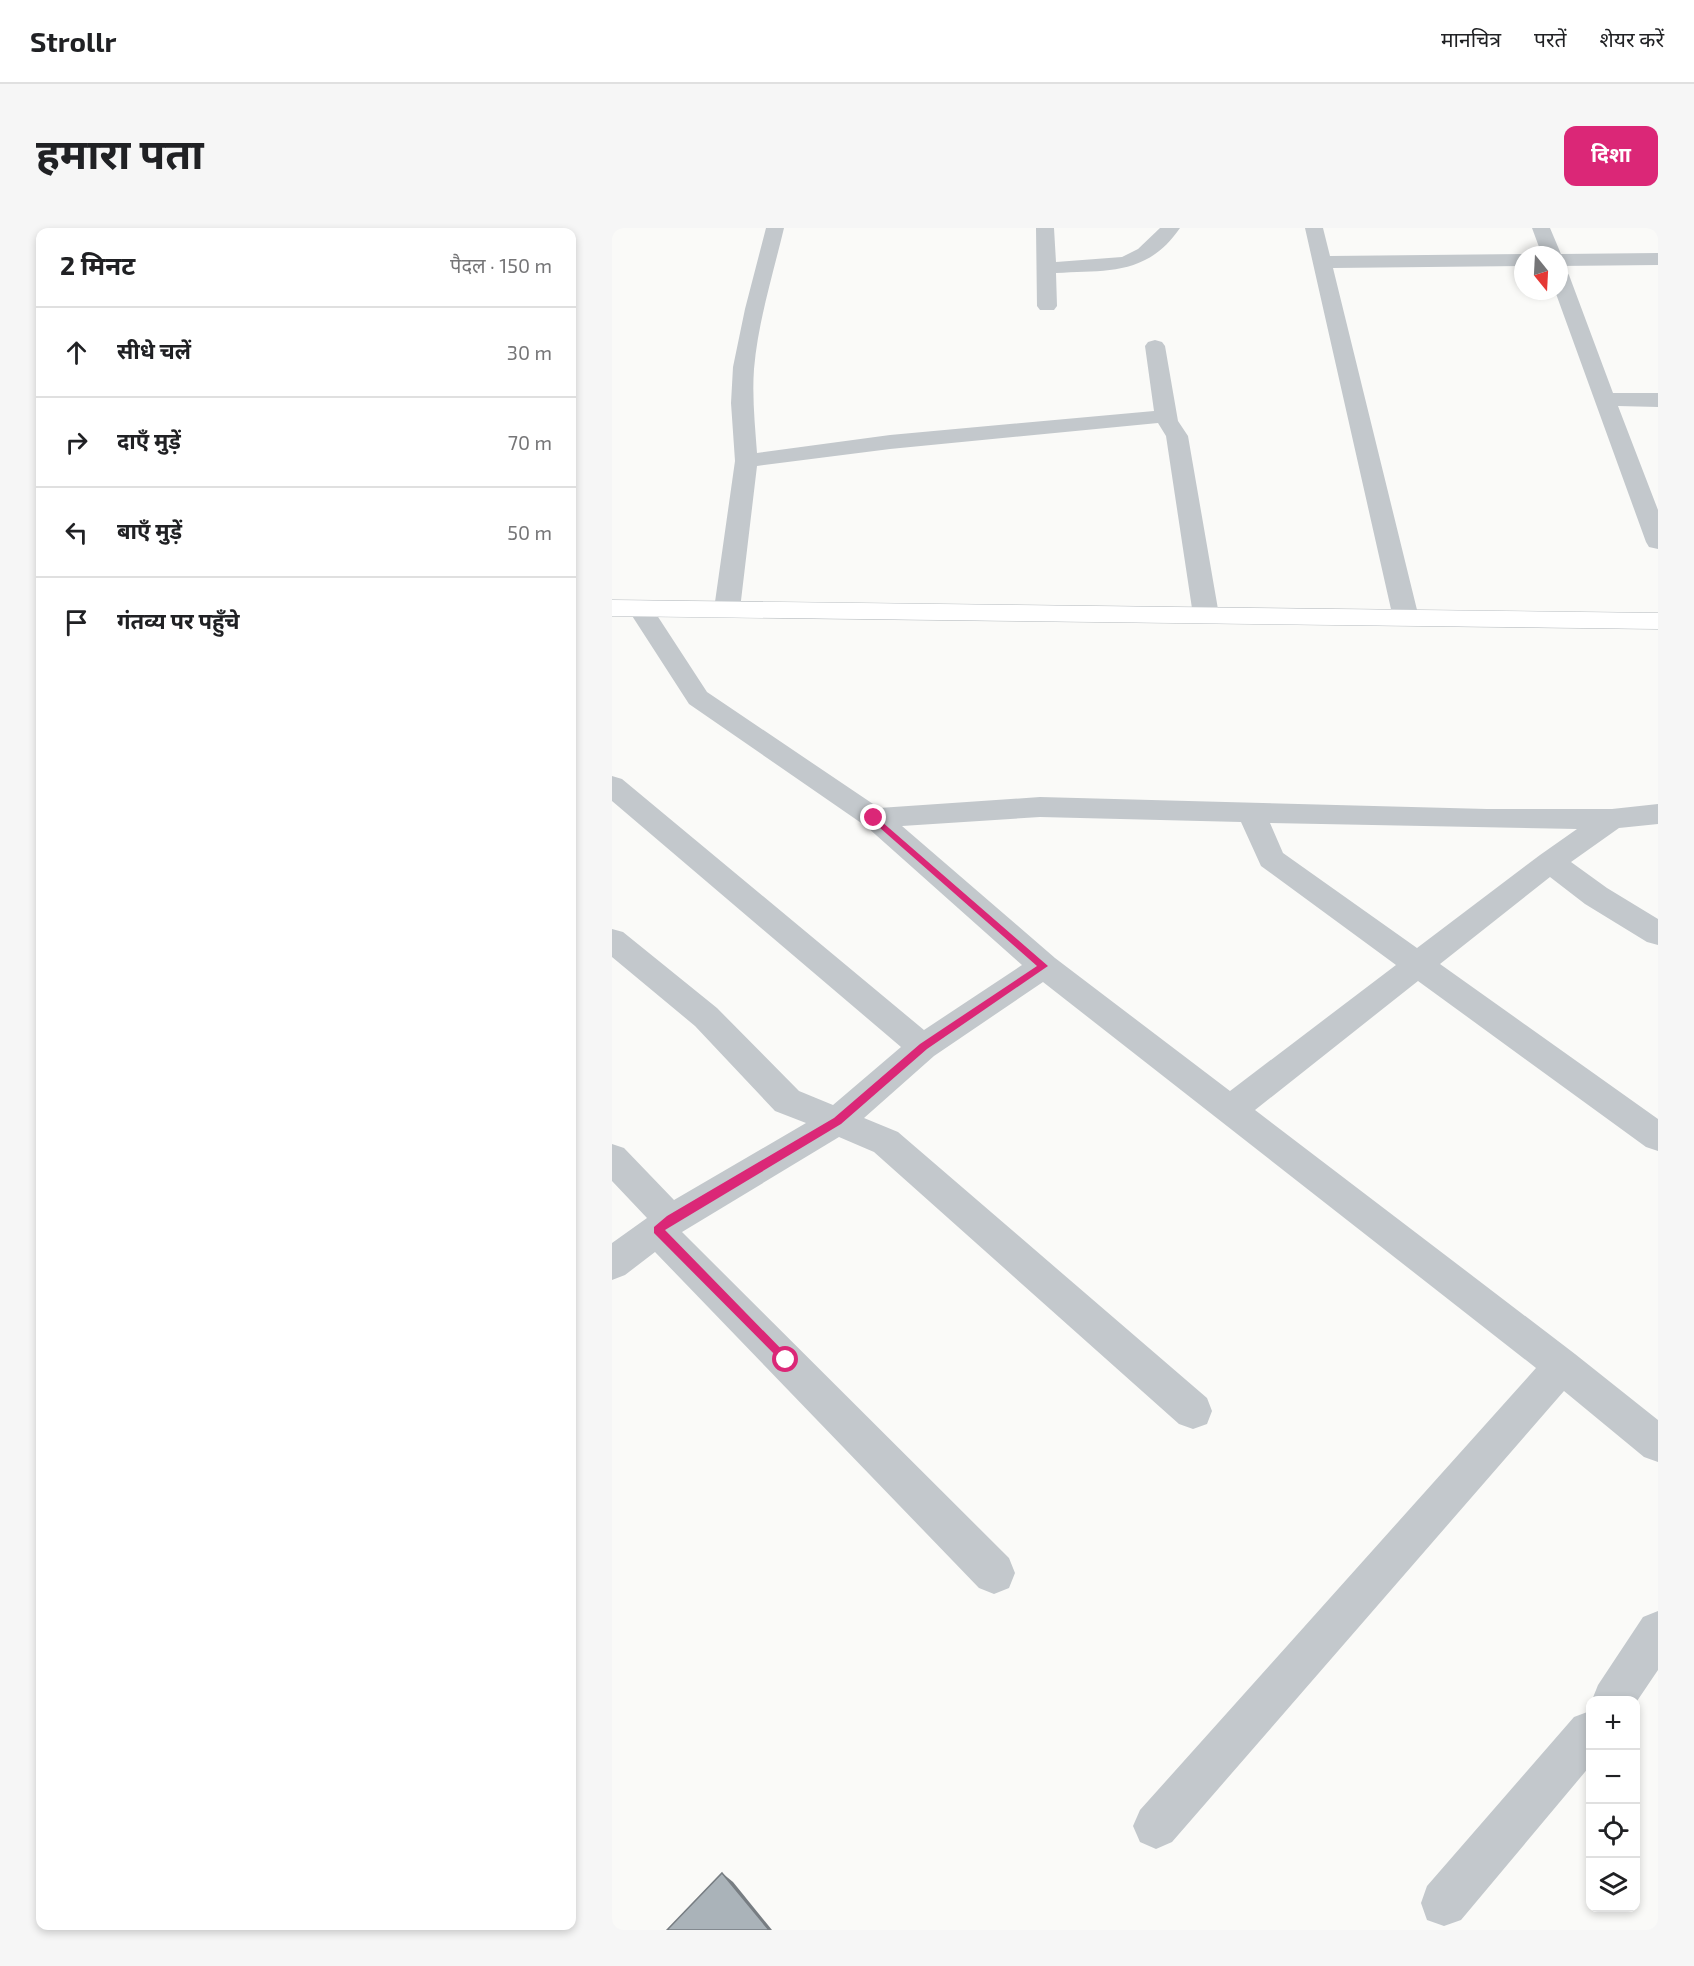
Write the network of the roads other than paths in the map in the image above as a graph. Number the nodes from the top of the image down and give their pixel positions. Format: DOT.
graph roads {
  1 [pos="775,228"];
  2 [pos="1046,228"];
  3 [pos="1171,228"];
  4 [pos="1314,228"];
  5 [pos="1541,228"];
  6 [pos="1548,246"];
  7 [pos="1658,259"];
  8 [pos="1568,260"];
  9 [pos="1514,261"];
  10 [pos="1322,262"];
  11 [pos="1047,268"];
  12 [pos="1568,300"];
  13 [pos="1047,306"];
  14 [pos="1155,346"];
  15 [pos="1604,399"];
  16 [pos="1658,400"];
  17 [pos="1166,416"];
  18 [pos="746,461"];
  19 [pos="1658,542"];
  20 [pos="626,608"];
  21 [pos="727,609"];
  22 [pos="1206,615"];
  23 [pos="1406,618"];
  24 [pos="1658,621"];
  25 [pos="612,786"];
  26 [pos="1251,813"];
  27 [pos="1658,814"];
  28 [pos="874,818"];
  29 [pos="1612,819"];
  30 [pos="1550,862"];
  31 [pos="1658,934"];
  32 [pos="612,940"];
  33 [pos="1417,964"];
  34 [pos="1044,966"];
  35 [pos="923,1047"];
  36 [pos="1230,1110"];
  37 [pos="838,1121"];
  38 [pos="1658,1137"];
  39 [pos="612,1158"];
  40 [pos="664,1225"];
  41 [pos="612,1264"];
  42 [pos="1562,1366"];
  43 [pos="1192,1411"];
  44 [pos="1658,1444"];
  45 [pos="994,1573"];
  46 [pos="1658,1632"];
  47 [pos="1615,1696"];
  48 [pos="1586,1738"];
  49 [pos="1156,1826"];
  50 [pos="1444,1903"];
  1 -- 18 [label="street"];
  2 -- 11 [label="street"];
  3 -- 11 [label="street"];
  4 -- 10 [label="street"];
  5 -- 6 [label="street"];
  7 -- 8 [label="street"];
  9 -- 10 [label="street"];
  10 -- 23 [label="street"];
  11 -- 13 [label="street"];
  12 -- 15 [label="street"];
  14 -- 17 [label="street"];
  15 -- 16 [label="street"];
  15 -- 19 [label="street"];
  17 -- 18 [label="street"];
  17 -- 22 [label="street"];
  18 -- 21 [label="street"];
  20 -- 21 [label="main road"];
  20 -- 28 [label="street"];
  21 -- 22 [label="main road"];
  22 -- 23 [label="main road"];
  23 -- 24 [label="main road"];
  25 -- 35 [label="street"];
  26 -- 28 [label="street"];
  26 -- 29 [label="street"];
  26 -- 33 [label="street"];
  27 -- 29 [label="street"];
  28 -- 34 [label="street"];
  29 -- 30 [label="street"];
  30 -- 31 [label="street"];
  30 -- 33 [label="street"];
  32 -- 37 [label="street"];
  33 -- 36 [label="street"];
  33 -- 38 [label="street"];
  34 -- 35 [label="street"];
  34 -- 36 [label="street"];
  35 -- 37 [label="street"];
  36 -- 42 [label="street"];
  37 -- 40 [label="street"];
  37 -- 43 [label="street"];
  39 -- 40 [label="street"];
  40 -- 41 [label="street"];
  40 -- 45 [label="street"];
  42 -- 44 [label="street"];
  42 -- 49 [label="street"];
  46 -- 47 [label="street"];
  48 -- 50 [label="street"];
}
